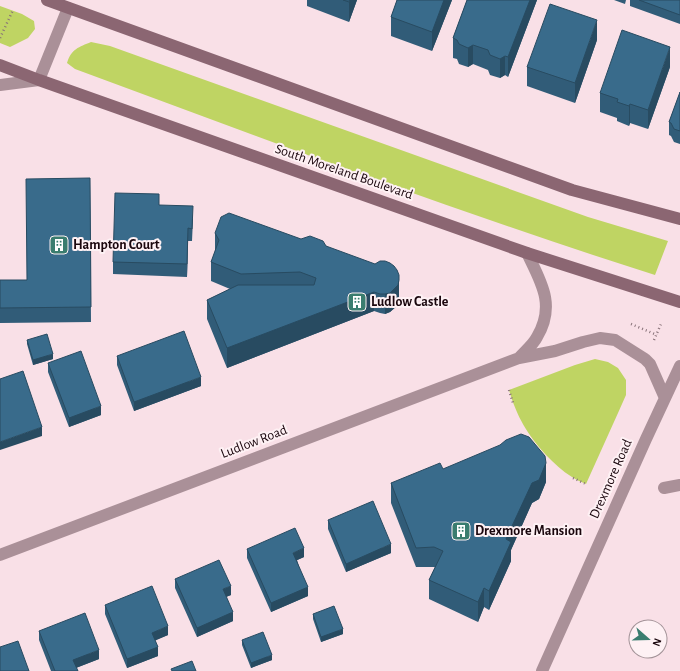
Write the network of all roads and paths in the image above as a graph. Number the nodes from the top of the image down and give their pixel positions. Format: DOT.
graph roads {
  1 [pos="47,0"];
  2 [pos="68,8"];
  3 [pos="13,10"];
  4 [pos="0,38"];
  5 [pos="0,65"];
  6 [pos="39,80"];
  7 [pos="0,85"];
  8 [pos="680,219"];
  9 [pos="527,253"];
  10 [pos="680,302"];
  11 [pos="661,324"];
  12 [pos="653,342"];
  13 [pos="519,358"];
  14 [pos="680,366"];
  15 [pos="509,390"];
  16 [pos="665,398"];
  17 [pos="513,403"];
  18 [pos="573,478"];
  19 [pos="586,484"];
  20 [pos="680,485"];
  21 [pos="664,488"];
  22 [pos="0,555"];
  23 [pos="542,671"];
  1 -- 2 [label="street"];
  2 -- 6 [label="street"];
  2 -- 8 [label="street"];
  3 -- 4 [label="path"];
  5 -- 6 [label="street, South Moreland Boulevard"];
  6 -- 7 [label="street"];
  6 -- 9 [label="street, South Moreland Boulevard"];
  9 -- 10 [label="street, South Moreland Boulevard"];
  9 -- 13 [label="street, Ludlow Road"];
  11 -- 12 [label="path"];
  13 -- 16 [label="street, Ludlow Road"];
  13 -- 22 [label="street, Ludlow Road"];
  14 -- 16 [label="street, Drexmore Road"];
  15 -- 17 [label="path"];
  16 -- 23 [label="street, Drexmore Road"];
  18 -- 19 [label="path"];
  20 -- 21 [label="street"];
}
